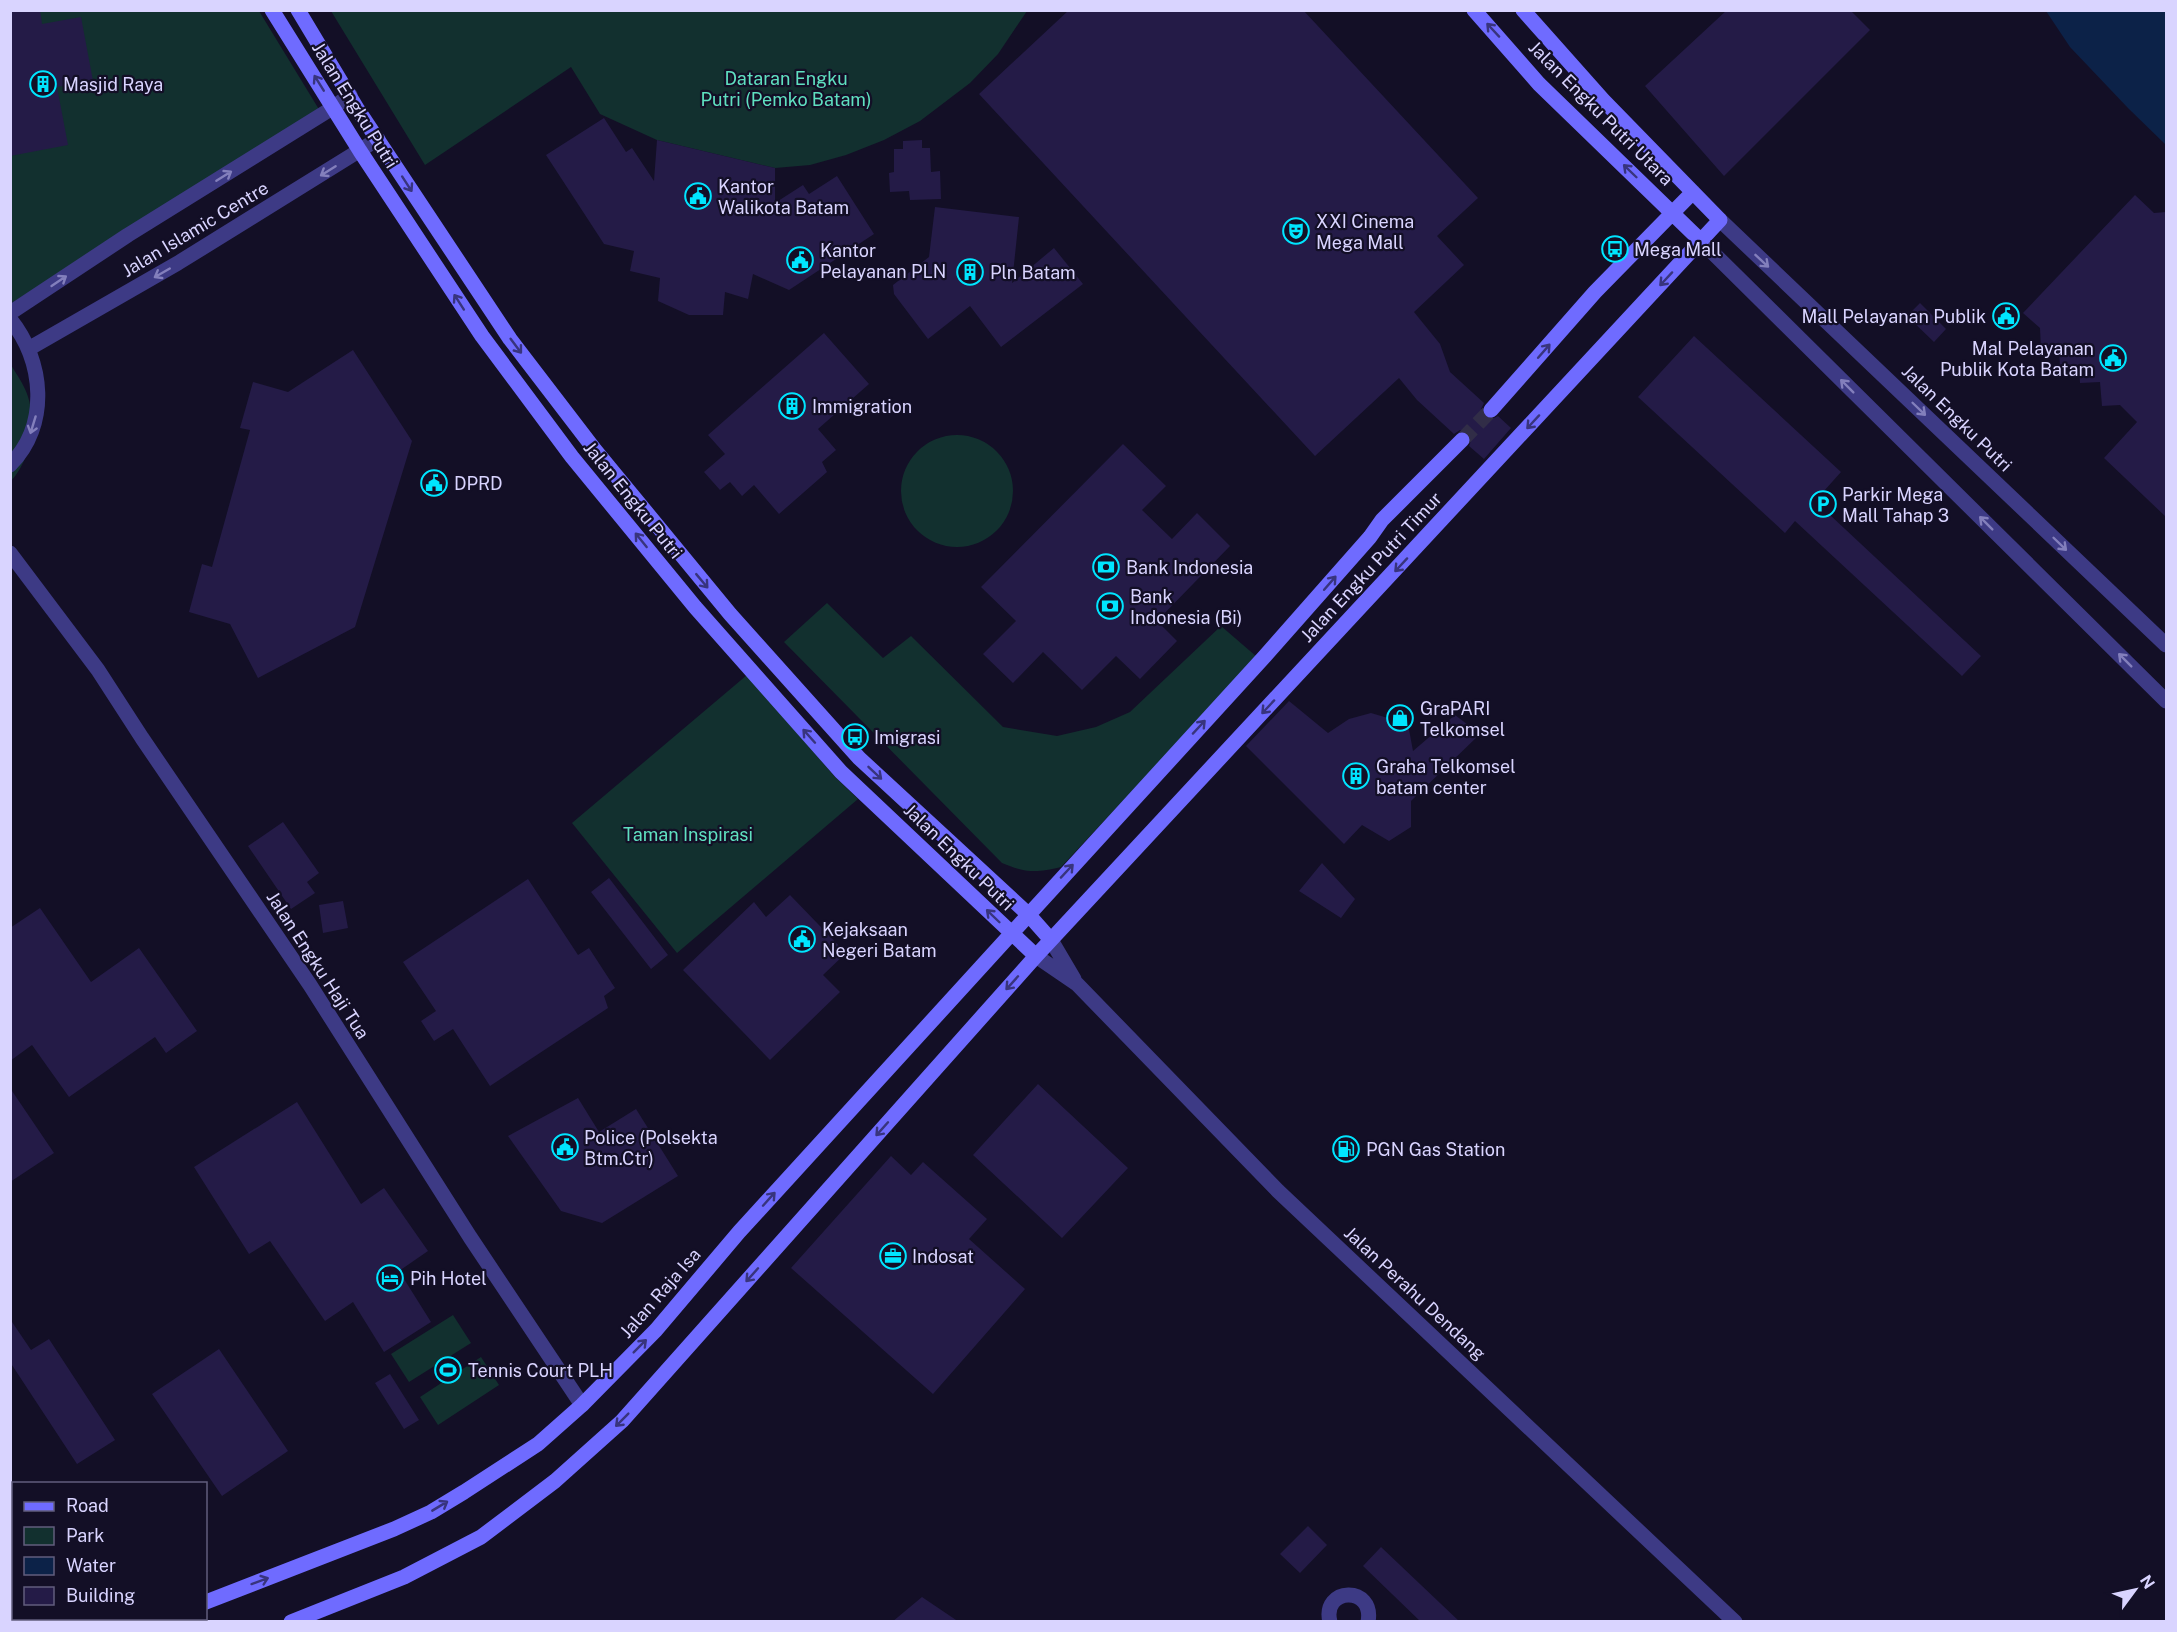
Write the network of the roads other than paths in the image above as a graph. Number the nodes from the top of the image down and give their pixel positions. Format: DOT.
graph roads {
  1 [pos="272,10"];
  2 [pos="298,10"];
  3 [pos="1474,10"];
  4 [pos="1523,10"];
  5 [pos="350,95"];
  6 [pos="334,107"];
  7 [pos="378,140"];
  8 [pos="360,152"];
  9 [pos="1693,192"];
  10 [pos="1672,212"];
  11 [pos="1720,220"];
  12 [pos="1701,241"];
  13 [pos="10,313"];
  14 [pos="10,320"];
  15 [pos="30,348"];
  16 [pos="1491,410"];
  17 [pos="1462,440"];
  18 [pos="10,465"];
  19 [pos="10,553"];
  20 [pos="2166,645"];
  21 [pos="2166,701"];
  22 [pos="1028,914"];
  23 [pos="1010,933"];
  24 [pos="1051,940"];
  25 [pos="1036,956"];
  26 [pos="1077,984"];
  27 [pos="582,1405"];
  28 [pos="207,1602"];
  29 [pos="291,1622"];
  30 [pos="1330,1622"];
  31 [pos="1368,1622"];
  32 [pos="1735,1622"];
  6 -- 1 [label="main road, Jalan Engku Putri, one-way"];
  2 -- 5 [label="main road, Jalan Engku Putri"];
  10 -- 3 [label="main road, Jalan Engku Putri Utara, one-way"];
  4 -- 9 [label="main road, Jalan Engku Putri Utara"];
  5 -- 6 [label="street, Jalan Islamic Centre"];
  5 -- 7 [label="main road, Jalan Engku Putri"];
  6 -- 8 [label="main road, Jalan Engku Putri"];
  13 -- 6 [label="street, Jalan Islamic Centre, one-way"];
  7 -- 8 [label="street, Jalan Islamic Centre"];
  7 -- 22 [label="main road, Jalan Engku Putri, one-way"];
  8 -- 15 [label="street, Jalan Islamic Centre, one-way"];
  23 -- 8 [label="main road, Jalan Engku Putri, one-way"];
  9 -- 10 [label="main road"];
  9 -- 11 [label="main road, Jalan Engku Putri Utara"];
  10 -- 12 [label="main road, Jalan Engku Putri Utara"];
  16 -- 10 [label="main road, one-way"];
  11 -- 12 [label="main road, Jalan Engku Putri Timur"];
  11 -- 20 [label="street, Jalan Engku Putri, one-way"];
  21 -- 12 [label="street, one-way"];
  12 -- 24 [label="main road, Jalan Engku Putri Timur, one-way"];
  14 -- 15 [label="street"];
  15 -- 18 [label="street, one-way"];
  22 -- 17 [label="main road, Jalan Engku Putri Timur, one-way"];
  19 -- 27 [label="street, Jalan Engku Haji Tua"];
  22 -- 23 [label="main road, Jalan Raja Isa"];
  22 -- 24 [label="main road, Jalan Engku Putri"];
  23 -- 25 [label="main road, Jalan Engku Putri"];
  27 -- 23 [label="main road, Jalan Raja Isa, one-way"];
  24 -- 25 [label="main road"];
  24 -- 26 [label="street, Jalan Perahu Dendang"];
  25 -- 26 [label="street, Jalan Perahu Dendang"];
  25 -- 29 [label="main road, one-way"];
  26 -- 32 [label="street, Jalan Perahu Dendang"];
  28 -- 27 [label="main road, Jalan Raja Isa, one-way"];
  30 -- 31 [label="street"];
}
